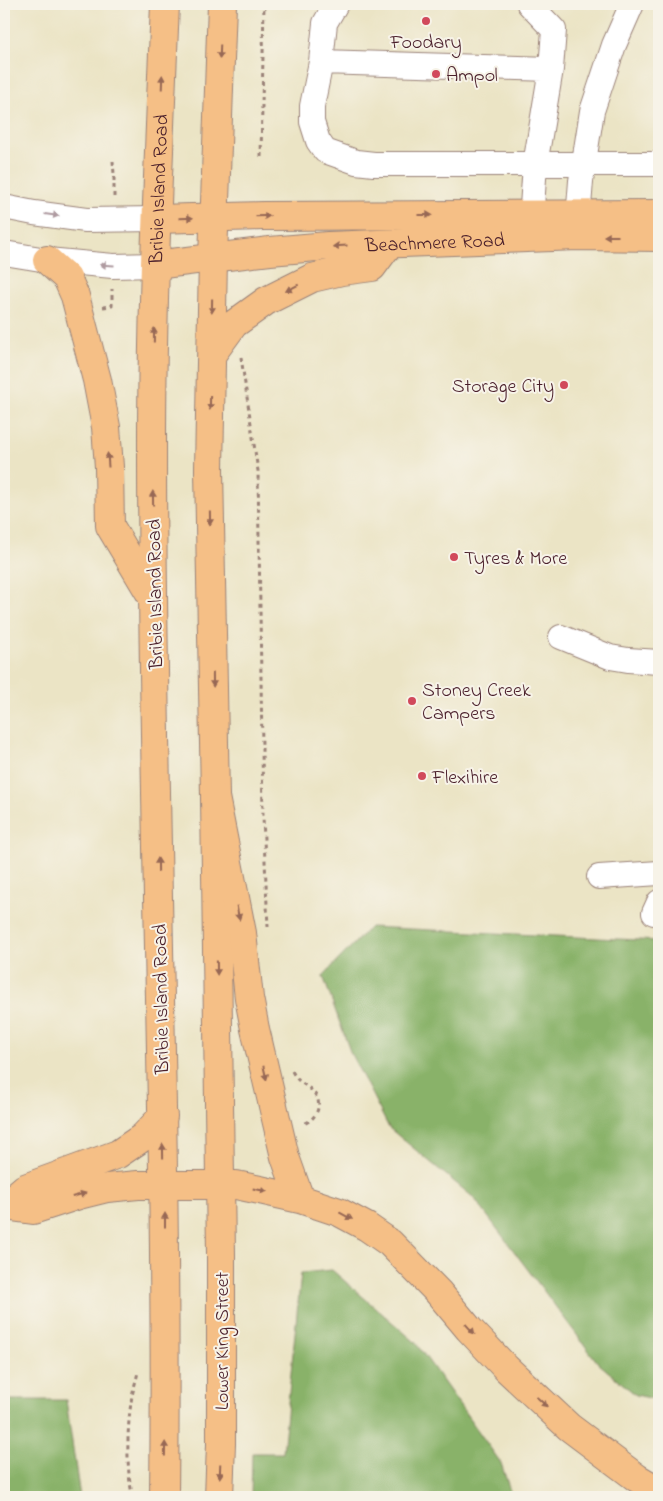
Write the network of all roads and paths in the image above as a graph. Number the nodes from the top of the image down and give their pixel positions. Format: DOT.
graph roads {
  1 [pos="165,4"];
  2 [pos="222,4"];
  3 [pos="264,4"];
  4 [pos="336,4"];
  5 [pos="529,4"];
  6 [pos="632,4"];
  7 [pos="321,62"];
  8 [pos="551,69"];
  9 [pos="261,157"];
  10 [pos="584,163"];
  11 [pos="659,164"];
  12 [pos="535,165"];
  13 [pos="4,207"];
  14 [pos="214,217"];
  15 [pos="157,219"];
  16 [pos="658,222"];
  17 [pos="578,225"];
  18 [pos="531,226"];
  19 [pos="389,244"];
  20 [pos="4,253"];
  21 [pos="213,258"];
  22 [pos="46,260"];
  23 [pos="155,265"];
  24 [pos="234,324"];
  25 [pos="212,354"];
  26 [pos="154,599"];
  27 [pos="561,637"];
  28 [pos="659,662"];
  29 [pos="215,797"];
  30 [pos="659,873"];
  31 [pos="599,878"];
  32 [pos="268,931"];
  33 [pos="292,1070"];
  34 [pos="163,1116"];
  35 [pos="278,1130"];
  36 [pos="164,1185"];
  37 [pos="220,1185"];
  38 [pos="300,1199"];
  39 [pos="4,1206"];
  40 [pos="138,1370"];
  41 [pos="659,1491"];
  42 [pos="133,1497"];
  43 [pos="164,1497"];
  44 [pos="219,1497"];
  15 -- 1 [label="main road, Bribie Island Road, one-way"];
  2 -- 14 [label="main road, one-way"];
  3 -- 9 [label="path"];
  4 -- 7 [label="street"];
  5 -- 8 [label="street"];
  6 -- 10 [label="street"];
  7 -- 8 [label="street"];
  7 -- 12 [label="street"];
  8 -- 12 [label="street"];
  10 -- 11 [label="street"];
  10 -- 12 [label="street"];
  10 -- 17 [label="street"];
  12 -- 18 [label="street"];
  13 -- 15 [label="street, one-way"];
  15 -- 14 [label="main road, Beachmere Road, one-way"];
  14 -- 18 [label="main road, Beachmere Road, one-way"];
  14 -- 21 [label="main road"];
  15 -- 23 [label="main road, Bribie Island Road"];
  16 -- 17 [label="main road, Beachmere Road"];
  17 -- 18 [label="main road, Beachmere Road"];
  18 -- 19 [label="main road, Beachmere Road"];
  19 -- 21 [label="main road, Beachmere Road, one-way"];
  19 -- 24 [label="main road, one-way"];
  20 -- 22 [label="street"];
  21 -- 23 [label="main road, Beachmere Road"];
  21 -- 25 [label="main road, one-way"];
  23 -- 22 [label="street, one-way"];
  26 -- 22 [label="main road, one-way"];
  26 -- 23 [label="main road, Bribie Island Road, one-way"];
  24 -- 25 [label="main road"];
  24 -- 32 [label="path"];
  25 -- 29 [label="main road, one-way"];
  34 -- 26 [label="main road, Bribie Island Road, one-way"];
  27 -- 28 [label="street"];
  29 -- 35 [label="main road, one-way"];
  29 -- 37 [label="main road, one-way"];
  30 -- 31 [label="street"];
  33 -- 35 [label="path"];
  36 -- 34 [label="main road, Bribie Island Road, one-way"];
  34 -- 39 [label="main road"];
  35 -- 38 [label="main road"];
  36 -- 37 [label="main road"];
  39 -- 36 [label="main road, one-way"];
  43 -- 36 [label="main road, one-way"];
  37 -- 38 [label="main road, one-way"];
  37 -- 44 [label="main road, Lower King Street, one-way"];
  38 -- 41 [label="main road, one-way"];
  40 -- 42 [label="path"];
}
